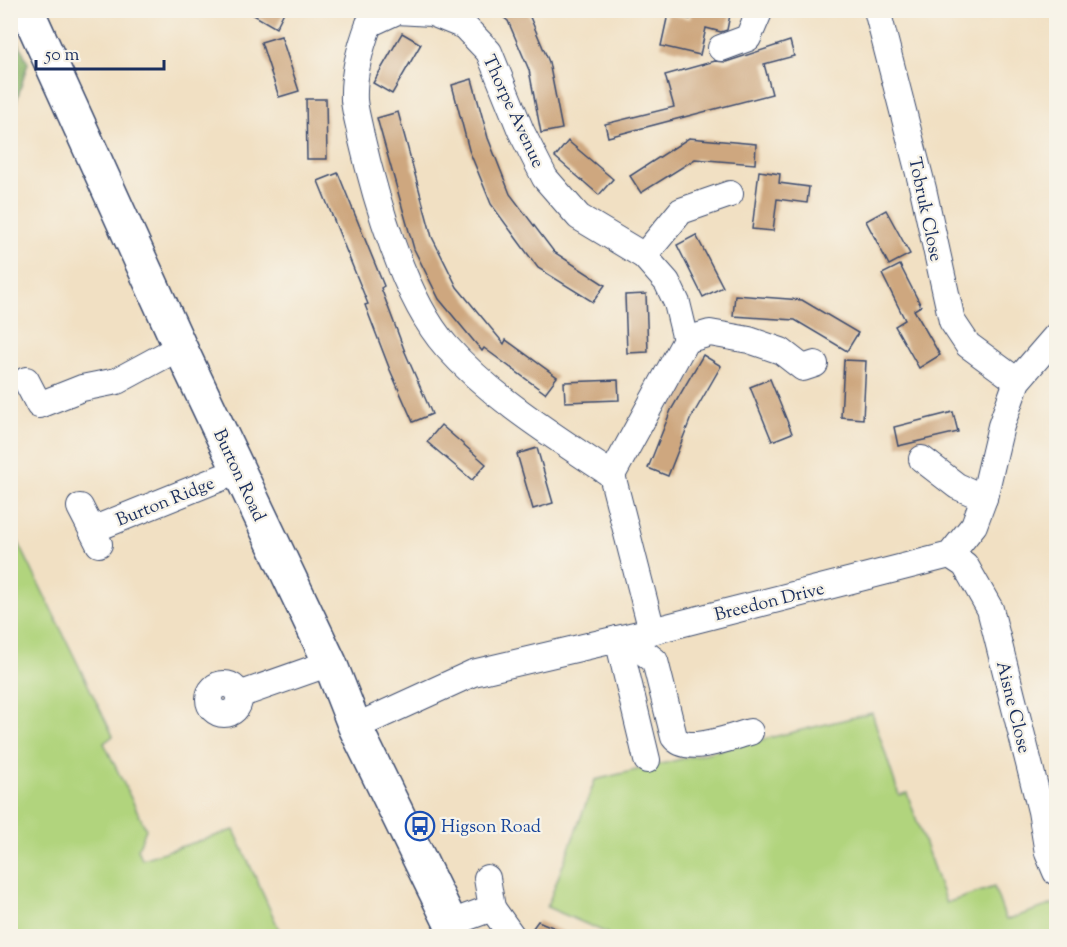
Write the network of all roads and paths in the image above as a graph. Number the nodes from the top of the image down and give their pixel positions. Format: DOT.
graph roads {
  1 [pos="27,10"];
  2 [pos="760,10"];
  3 [pos="877,10"];
  4 [pos="362,17"];
  5 [pos="721,48"];
  6 [pos="730,194"];
  7 [pos="644,256"];
  8 [pos="1056,336"];
  9 [pos="686,340"];
  10 [pos="180,347"];
  11 [pos="815,364"];
  12 [pos="26,380"];
  13 [pos="1017,381"];
  14 [pos="922,459"];
  15 [pos="238,471"];
  16 [pos="612,475"];
  17 [pos="984,498"];
  18 [pos="80,507"];
  19 [pos="950,555"];
  20 [pos="652,631"];
  21 [pos="618,639"];
  22 [pos="330,663"];
  23 [pos="239,694"];
  24 [pos="355,727"];
  25 [pos="750,732"];
  26 [pos="647,760"];
  27 [pos="1049,809"];
  28 [pos="1056,872"];
  29 [pos="487,878"];
  30 [pos="492,908"];
  31 [pos="454,930"];
  32 [pos="512,936"];
  1 -- 10 [label="main road, Burton Road"];
  2 -- 5 [label="street"];
  3 -- 13 [label="street, Tobruk Close"];
  4 -- 7 [label="street, Thorpe Avenue"];
  4 -- 16 [label="street"];
  6 -- 7 [label="street"];
  7 -- 9 [label="street, Thorpe Avenue"];
  8 -- 13 [label="street"];
  9 -- 11 [label="street"];
  9 -- 16 [label="street"];
  10 -- 12 [label="street"];
  10 -- 15 [label="main road, Burton Road"];
  13 -- 17 [label="street"];
  14 -- 17 [label="street"];
  15 -- 18 [label="street, Burton Ridge"];
  15 -- 22 [label="main road, Burton Road"];
  16 -- 20 [label="street"];
  17 -- 19 [label="street"];
  19 -- 20 [label="street, Breedon Drive"];
  19 -- 27 [label="street, Aisne Close"];
  20 -- 21 [label="street, Breedon Drive"];
  21 -- 24 [label="street, Breedon Drive"];
  21 -- 25 [label="street"];
  21 -- 26 [label="street"];
  22 -- 23 [label="street"];
  22 -- 24 [label="main road, Burton Road"];
  24 -- 31 [label="main road, Burton Road"];
  27 -- 28 [label="street, Aisne Close"];
  29 -- 30 [label="street"];
  30 -- 31 [label="street"];
  30 -- 32 [label="street"];
}
